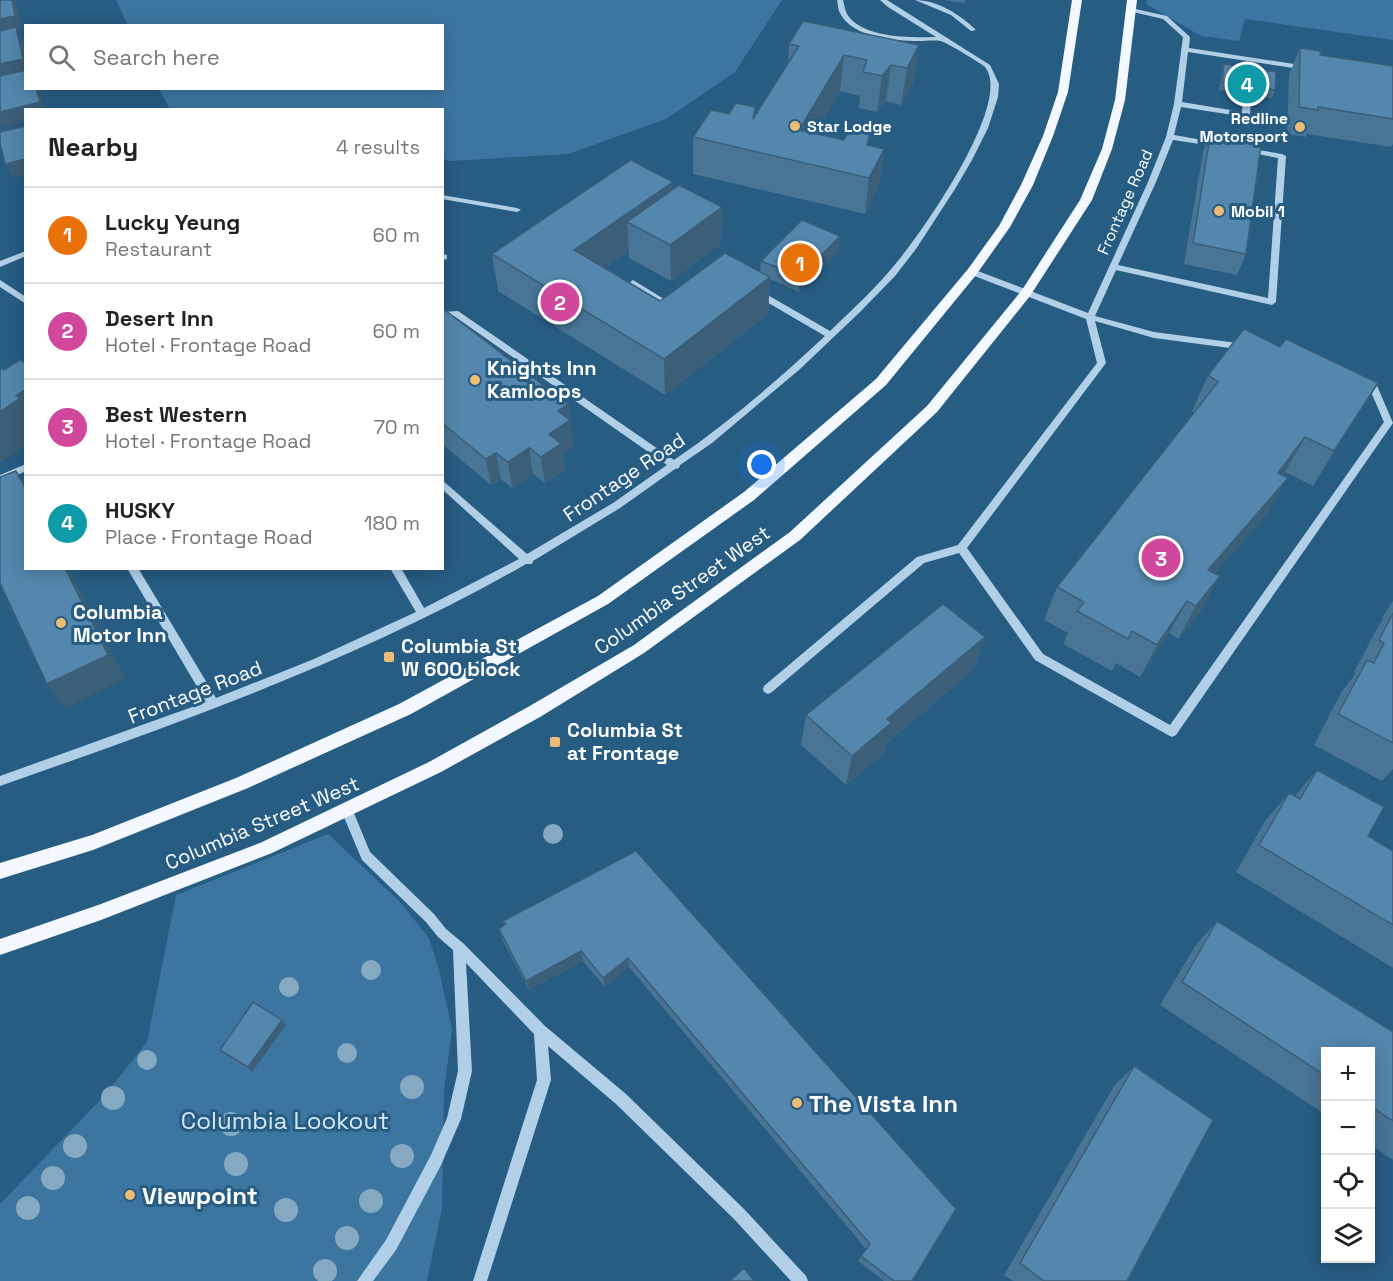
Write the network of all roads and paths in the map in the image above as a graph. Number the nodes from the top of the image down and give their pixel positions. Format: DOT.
graph roads {
  1 [pos="840,0"];
  2 [pos="883,0"];
  3 [pos="918,0"];
  4 [pos="1077,0"];
  5 [pos="1132,5"];
  6 [pos="973,30"];
  7 [pos="943,39"];
  8 [pos="1186,50"];
  9 [pos="1250,59"];
  10 [pos="1316,69"];
  11 [pos="1178,104"];
  12 [pos="1170,137"];
  13 [pos="1226,146"];
  14 [pos="1237,148"];
  15 [pos="444,197"];
  16 [pos="517,210"];
  17 [pos="24,254"];
  18 [pos="0,264"];
  19 [pos="1113,267"];
  20 [pos="972,272"];
  21 [pos="0,283"];
  22 [pos="633,283"];
  23 [pos="752,290"];
  24 [pos="1026,293"];
  25 [pos="24,299"];
  26 [pos="682,302"];
  27 [pos="444,315"];
  28 [pos="1090,317"];
  29 [pos="831,335"];
  30 [pos="1260,351"];
  31 [pos="1350,377"];
  32 [pos="676,466"];
  33 [pos="24,468"];
  34 [pos="0,479"];
  35 [pos="444,485"];
  36 [pos="962,548"];
  37 [pos="528,561"];
  38 [pos="133,570"];
  39 [pos="396,570"];
  40 [pos="422,613"];
  41 [pos="768,689"];
  42 [pos="214,705"];
  43 [pos="0,781"];
  44 [pos="347,810"];
  45 [pos="0,871"];
  46 [pos="0,947"];
  47 [pos="459,947"];
  48 [pos="540,1031"];
  49 [pos="364,1281"];
  50 [pos="480,1281"];
  51 [pos="801,1281"];
  1 -- 7 [label="street"];
  2 -- 7 [label="street, Frontage Road"];
  3 -- 6 [label="street"];
  4 -- 20 [label="main road, Columbia Street West"];
  5 -- 8 [label="street"];
  5 -- 24 [label="main road, Columbia Street West"];
  7 -- 29 [label="street, Frontage Road"];
  8 -- 9 [label="street"];
  8 -- 11 [label="street, Frontage Road"];
  9 -- 10 [label="street"];
  9 -- 11 [label="street"];
  11 -- 12 [label="street, Frontage Road"];
  12 -- 13 [label="street"];
  12 -- 19 [label="street, Frontage Road"];
  14 -- 19 [label="street"];
  15 -- 16 [label="street"];
  17 -- 18 [label="street"];
  19 -- 28 [label="street, Frontage Road"];
  20 -- 24 [label="street"];
  20 -- 45 [label="main road, Columbia Street West"];
  21 -- 25 [label="street"];
  22 -- 26 [label="street"];
  23 -- 29 [label="street"];
  24 -- 28 [label="street"];
  24 -- 44 [label="main road, Columbia Street West"];
  27 -- 32 [label="street"];
  28 -- 30 [label="street"];
  28 -- 36 [label="street"];
  29 -- 32 [label="street, Frontage Road"];
  31 -- 36 [label="street"];
  32 -- 37 [label="street, Frontage Road"];
  33 -- 34 [label="street"];
  35 -- 37 [label="street"];
  36 -- 41 [label="street"];
  37 -- 40 [label="street, Frontage Road"];
  38 -- 42 [label="street"];
  39 -- 40 [label="street"];
  40 -- 42 [label="street, Frontage Road"];
  42 -- 43 [label="street, Frontage Road"];
  44 -- 46 [label="main road, Columbia Street West"];
  44 -- 47 [label="street"];
  47 -- 48 [label="street"];
  47 -- 49 [label="street"];
  48 -- 50 [label="street"];
  48 -- 51 [label="street"];
}
